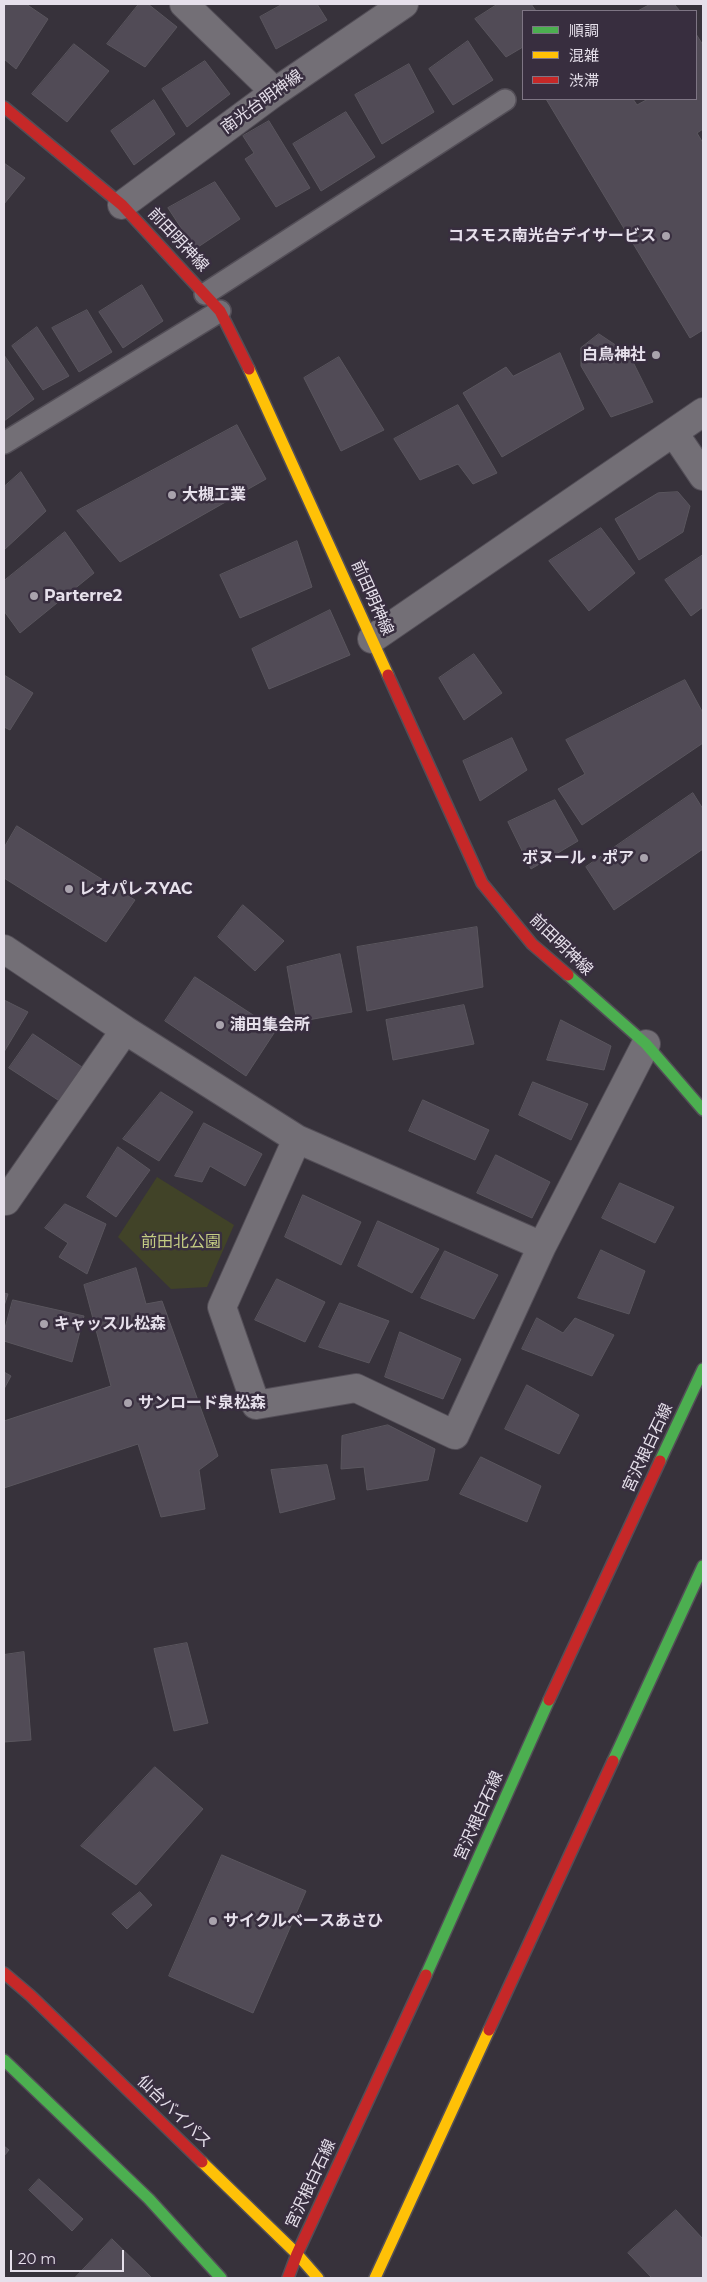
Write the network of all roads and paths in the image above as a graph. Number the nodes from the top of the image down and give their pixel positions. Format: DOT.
graph roads {
  1 [pos="184,4"];
  2 [pos="404,4"];
  3 [pos="275,92"];
  4 [pos="505,100"];
  5 [pos="4,107"];
  6 [pos="122,205"];
  7 [pos="206,294"];
  8 [pos="220,311"];
  9 [pos="703,412"];
  10 [pos="674,433"];
  11 [pos="4,443"];
  12 [pos="703,476"];
  13 [pos="372,639"];
  14 [pos="4,949"];
  15 [pos="125,1030"];
  16 [pos="646,1044"];
  17 [pos="703,1110"];
  18 [pos="297,1139"];
  19 [pos="4,1199"];
  20 [pos="542,1246"];
  21 [pos="703,1369"];
  22 [pos="703,1566"];
  23 [pos="4,1973"];
  24 [pos="4,2060"];
  25 [pos="297,2254"];
  26 [pos="221,2278"];
  27 [pos="288,2278"];
  28 [pos="318,2278"];
  29 [pos="375,2278"];
  1 -- 3 [label="street"];
  2 -- 3 [label="street, 南光台明神線"];
  3 -- 6 [label="street, 南光台明神線"];
  4 -- 7 [label="lane"];
  5 -- 6 [label="main road, 前田明神線"];
  6 -- 7 [label="main road, 前田明神線"];
  7 -- 8 [label="main road, 前田明神線"];
  8 -- 11 [label="lane"];
  8 -- 13 [label="main road, 前田明神線"];
  9 -- 10 [label="street"];
  10 -- 12 [label="street"];
  10 -- 13 [label="street"];
  13 -- 16 [label="main road, 前田明神線"];
  14 -- 15 [label="street"];
  15 -- 18 [label="street"];
  15 -- 19 [label="street"];
  16 -- 17 [label="main road, 前田明神線"];
  16 -- 20 [label="street"];
  18 -- 20 [label="street"];
  18 -- 20 [label="street"];
  21 -- 25 [label="main road, 宮沢根白石線"];
  22 -- 29 [label="main road"];
  23 -- 25 [label="main road, 仙台バイパス"];
  24 -- 26 [label="main road"];
  25 -- 27 [label="main road, 宮沢根白石線"];
  25 -- 28 [label="main road, 仙台バイパス"];
}
